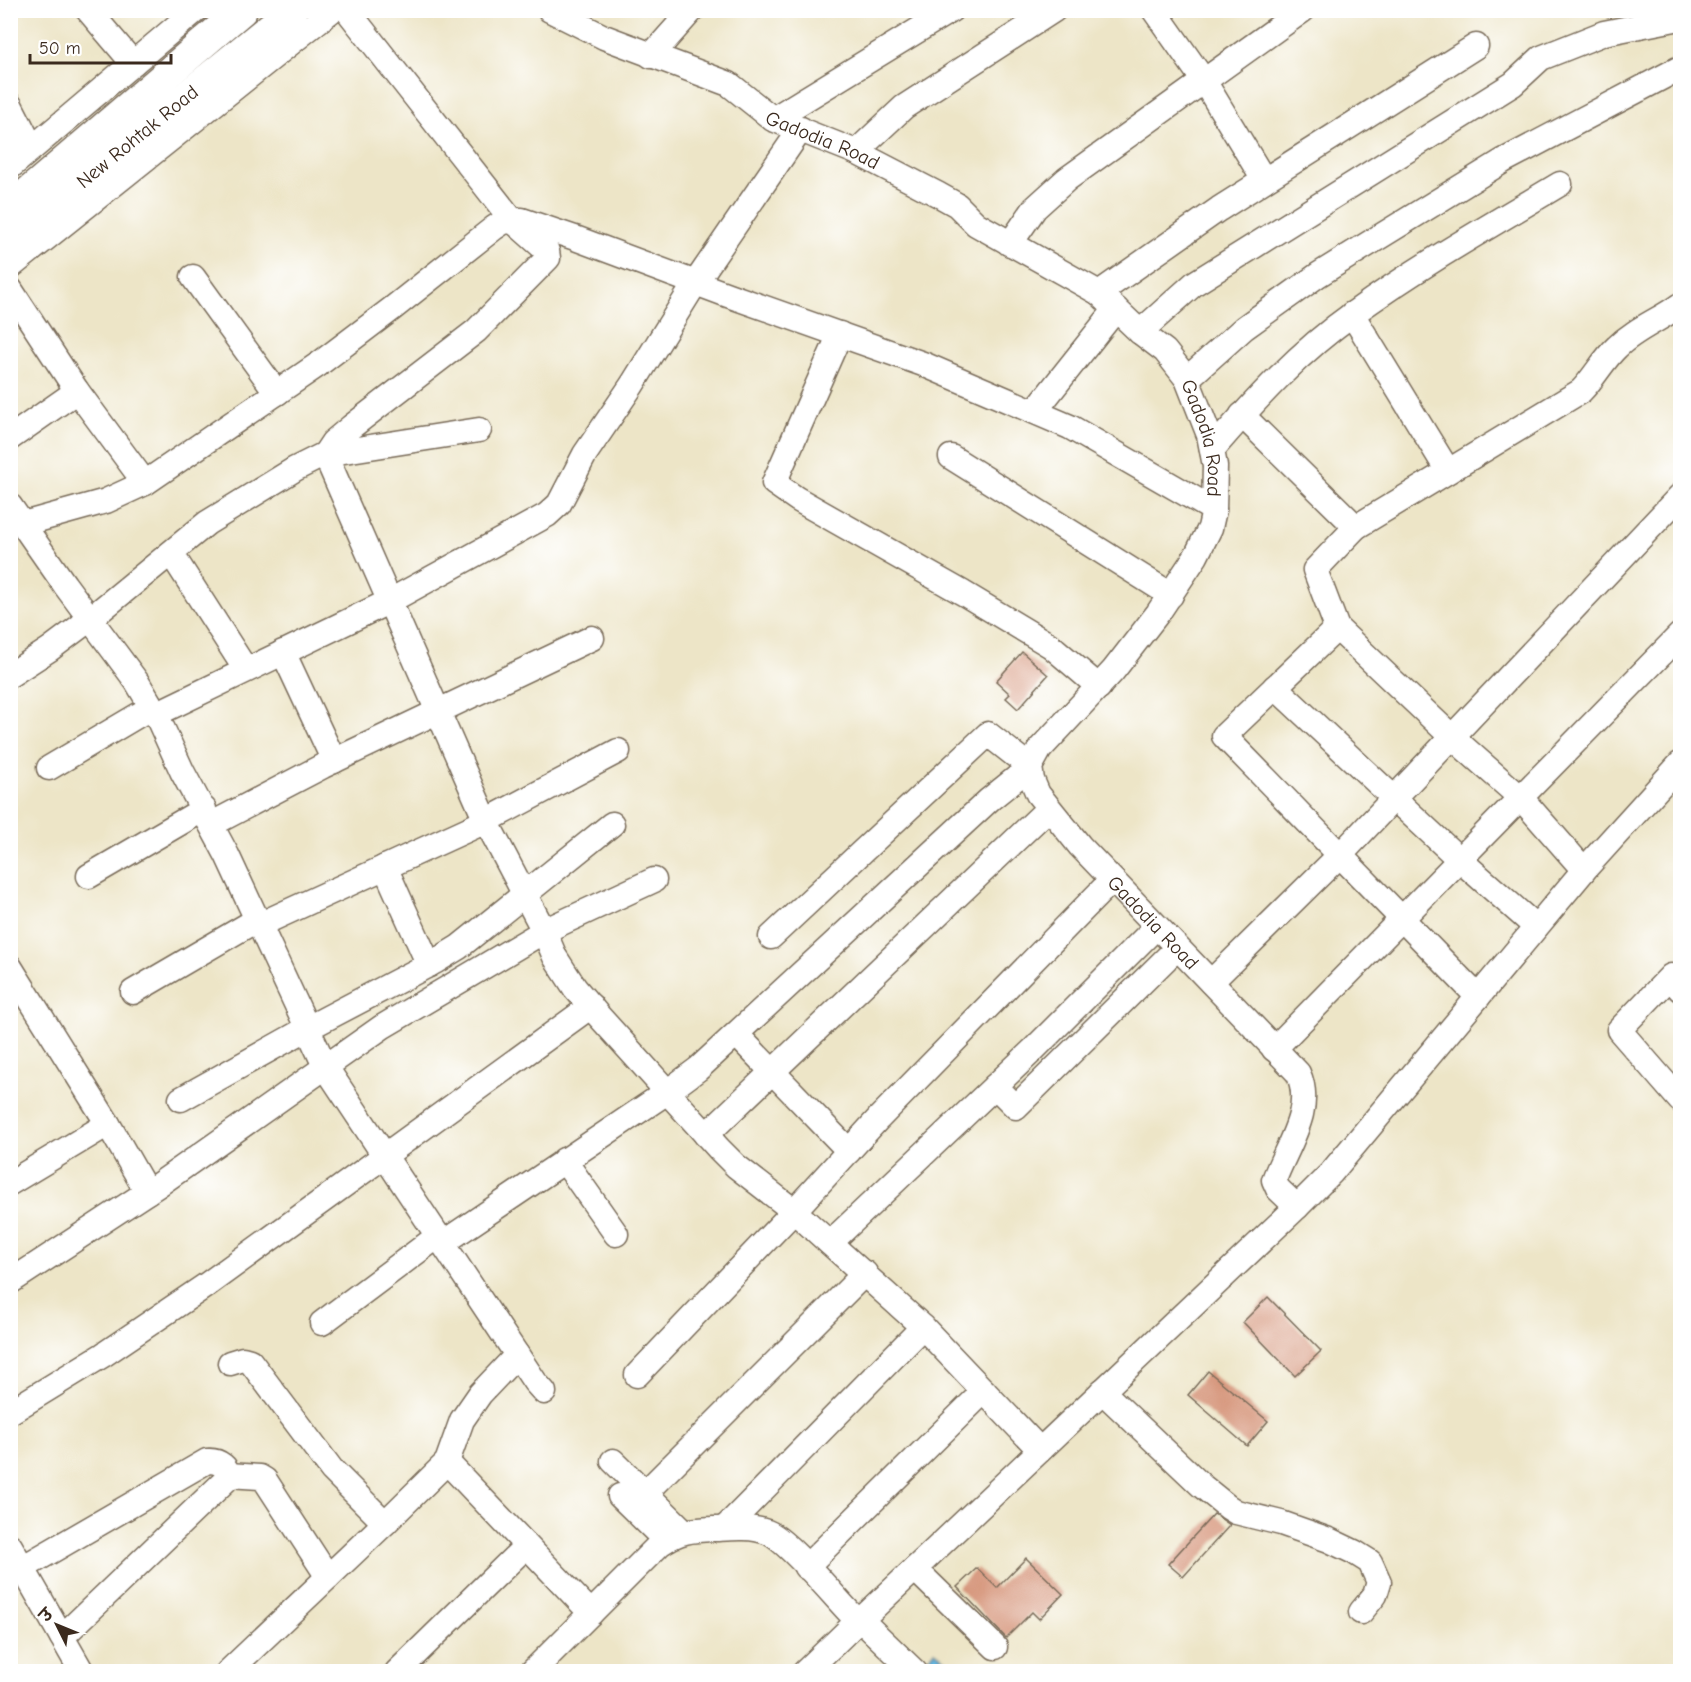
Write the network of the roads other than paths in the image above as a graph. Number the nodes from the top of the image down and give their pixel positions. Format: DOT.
graph roads {
  1 [pos="88,10"];
  2 [pos="196,10"];
  3 [pos="242,10"];
  4 [pos="292,10"];
  5 [pos="332,10"];
  6 [pos="347,10"];
  7 [pos="550,10"];
  8 [pos="692,10"];
  9 [pos="951,10"];
  10 [pos="1054,10"];
  11 [pos="1154,10"];
  12 [pos="1303,10"];
  13 [pos="1680,18"];
  14 [pos="1476,46"];
  15 [pos="651,56"];
  16 [pos="134,63"];
  17 [pos="1680,68"];
  18 [pos="1204,81"];
  19 [pos="10,105"];
  20 [pos="773,118"];
  21 [pos="801,129"];
  22 [pos="32,147"];
  23 [pos="856,152"];
  24 [pos="10,167"];
  25 [pos="1264,180"];
  26 [pos="1560,184"];
  27 [pos="10,208"];
  28 [pos="512,220"];
  29 [pos="10,240"];
  30 [pos="1010,244"];
  31 [pos="10,267"];
  32 [pos="193,277"];
  33 [pos="696,282"];
  34 [pos="10,289"];
  35 [pos="1107,301"];
  36 [pos="1680,305"];
  37 [pos="1352,314"];
  38 [pos="1140,332"];
  39 [pos="840,334"];
  40 [pos="1187,379"];
  41 [pos="77,392"];
  42 [pos="277,393"];
  43 [pos="1035,411"];
  44 [pos="1242,415"];
  45 [pos="479,430"];
  46 [pos="10,438"];
  47 [pos="1212,450"];
  48 [pos="324,454"];
  49 [pos="951,457"];
  50 [pos="1448,471"];
  51 [pos="145,483"];
  52 [pos="1680,496"];
  53 [pos="1214,510"];
  54 [pos="17,515"];
  55 [pos="1356,527"];
  56 [pos="171,553"];
  57 [pos="1171,595"];
  58 [pos="388,602"];
  59 [pos="90,619"];
  60 [pos="1337,628"];
  61 [pos="1680,635"];
  62 [pos="592,638"];
  63 [pos="283,652"];
  64 [pos="246,670"];
  65 [pos="10,675"];
  66 [pos="1099,687"];
  67 [pos="1275,687"];
  68 [pos="154,711"];
  69 [pos="439,712"];
  70 [pos="1452,737"];
  71 [pos="618,751"];
  72 [pos="334,761"];
  73 [pos="1680,764"];
  74 [pos="1030,767"];
  75 [pos="49,768"];
  76 [pos="1395,797"];
  77 [pos="1521,798"];
  78 [pos="1048,809"];
  79 [pos="208,817"];
  80 [pos="486,821"];
  81 [pos="612,824"];
  82 [pos="1338,856"];
  83 [pos="1460,860"];
  84 [pos="385,867"];
  85 [pos="1584,870"];
  86 [pos="89,876"];
  87 [pos="654,880"];
  88 [pos="1112,880"];
  89 [pos="525,895"];
  90 [pos="1402,921"];
  91 [pos="260,922"];
  92 [pos="1156,927"];
  93 [pos="1536,927"];
  94 [pos="544,931"];
  95 [pos="771,936"];
  96 [pos="1177,948"];
  97 [pos="429,965"];
  98 [pos="10,967"];
  99 [pos="1211,982"];
  100 [pos="1680,989"];
  101 [pos="133,992"];
  102 [pos="1478,997"];
  103 [pos="591,1006"];
  104 [pos="308,1028"];
  105 [pos="737,1035"];
  106 [pos="1274,1049"];
  107 [pos="325,1066"];
  108 [pos="772,1072"];
  109 [pos="995,1086"];
  110 [pos="667,1092"];
  111 [pos="181,1099"];
  112 [pos="1680,1100"];
  113 [pos="108,1124"];
  114 [pos="706,1135"];
  115 [pos="849,1151"];
  116 [pos="384,1155"];
  117 [pos="564,1160"];
  118 [pos="10,1183"];
  119 [pos="147,1192"];
  120 [pos="1297,1207"];
  121 [pos="794,1212"];
  122 [pos="616,1234"];
  123 [pos="440,1239"];
  124 [pos="830,1243"];
  125 [pos="865,1273"];
  126 [pos="10,1282"];
  127 [pos="322,1323"];
  128 [pos="923,1327"];
  129 [pos="517,1355"];
  130 [pos="230,1363"];
  131 [pos="637,1375"];
  132 [pos="1102,1391"];
  133 [pos="544,1392"];
  134 [pos="984,1392"];
  135 [pos="10,1412"];
  136 [pos="1040,1450"];
  137 [pos="613,1461"];
  138 [pos="447,1462"];
  139 [pos="228,1475"];
  140 [pos="645,1493"];
  141 [pos="620,1496"];
  142 [pos="386,1523"];
  143 [pos="725,1528"];
  144 [pos="675,1535"];
  145 [pos="10,1546"];
  146 [pos="526,1546"];
  147 [pos="806,1567"];
  148 [pos="915,1569"];
  149 [pos="17,1572"];
  150 [pos="328,1577"];
  151 [pos="1361,1612"];
  152 [pos="591,1613"];
  153 [pos="860,1619"];
  154 [pos="62,1636"];
  155 [pos="995,1647"];
  156 [pos="82,1671"];
  157 [pos="228,1671"];
  158 [pos="397,1671"];
  159 [pos="532,1671"];
  160 [pos="805,1671"];
  161 [pos="915,1671"];
  1 -- 16 [label="street"];
  2 -- 16 [label="street"];
  3 -- 27 [label="main road, New Rohtak Road"];
  4 -- 29 [label="main road, New Rohtak Road"];
  5 -- 31 [label="street"];
  6 -- 28 [label="street"];
  7 -- 15 [label="street, Gadodia Road"];
  8 -- 15 [label="street"];
  9 -- 20 [label="street"];
  10 -- 23 [label="street"];
  11 -- 18 [label="street"];
  12 -- 18 [label="street"];
  13 -- 38 [label="street"];
  14 -- 25 [label="street"];
  15 -- 20 [label="street, Gadodia Road"];
  16 -- 22 [label="street"];
  17 -- 40 [label="street"];
  18 -- 25 [label="street"];
  18 -- 30 [label="street"];
  19 -- 22 [label="street"];
  20 -- 21 [label="street, Gadodia Road"];
  21 -- 23 [label="street, Gadodia Road"];
  21 -- 33 [label="street"];
  22 -- 24 [label="street"];
  23 -- 30 [label="street, Gadodia Road"];
  25 -- 35 [label="street"];
  26 -- 37 [label="street"];
  28 -- 33 [label="street"];
  28 -- 42 [label="street"];
  28 -- 48 [label="street"];
  30 -- 35 [label="street, Gadodia Road"];
  32 -- 42 [label="street"];
  33 -- 39 [label="street"];
  33 -- 58 [label="street"];
  34 -- 41 [label="street"];
  35 -- 38 [label="street, Gadodia Road"];
  35 -- 43 [label="street"];
  36 -- 50 [label="street"];
  37 -- 44 [label="street"];
  37 -- 50 [label="street"];
  38 -- 40 [label="street, Gadodia Road"];
  39 -- 43 [label="street"];
  39 -- 66 [label="street"];
  40 -- 47 [label="street, Gadodia Road"];
  41 -- 46 [label="street"];
  41 -- 51 [label="street"];
  42 -- 51 [label="street"];
  43 -- 53 [label="street"];
  44 -- 47 [label="street"];
  44 -- 55 [label="street"];
  45 -- 48 [label="street"];
  47 -- 53 [label="street, Gadodia Road"];
  48 -- 56 [label="street"];
  48 -- 58 [label="street"];
  49 -- 57 [label="street"];
  50 -- 55 [label="street"];
  51 -- 54 [label="street"];
  52 -- 70 [label="street"];
  53 -- 57 [label="street, Gadodia Road"];
  54 -- 59 [label="street"];
  55 -- 60 [label="street"];
  56 -- 59 [label="street"];
  56 -- 64 [label="street"];
  57 -- 66 [label="street, Gadodia Road"];
  58 -- 63 [label="street"];
  58 -- 69 [label="street"];
  59 -- 65 [label="street"];
  59 -- 68 [label="street"];
  60 -- 67 [label="street"];
  60 -- 70 [label="street"];
  61 -- 77 [label="street"];
  62 -- 69 [label="street"];
  63 -- 64 [label="street"];
  63 -- 72 [label="street"];
  64 -- 68 [label="street"];
  66 -- 74 [label="street, Gadodia Road"];
  67 -- 76 [label="street"];
  67 -- 82 [label="street"];
  68 -- 75 [label="street"];
  68 -- 79 [label="street"];
  69 -- 72 [label="street"];
  69 -- 80 [label="street"];
  70 -- 76 [label="street"];
  70 -- 77 [label="street"];
  71 -- 80 [label="street"];
  72 -- 79 [label="street"];
  73 -- 85 [label="street"];
  74 -- 78 [label="street, Gadodia Road"];
  74 -- 95 [label="street"];
  74 -- 105 [label="street"];
  76 -- 82 [label="street"];
  76 -- 83 [label="street"];
  77 -- 83 [label="street"];
  77 -- 85 [label="street"];
  78 -- 88 [label="street, Gadodia Road"];
  78 -- 108 [label="street"];
  79 -- 86 [label="street"];
  79 -- 91 [label="street"];
  80 -- 84 [label="street"];
  80 -- 89 [label="street"];
  81 -- 89 [label="street"];
  82 -- 90 [label="street"];
  82 -- 99 [label="street"];
  83 -- 90 [label="street"];
  83 -- 93 [label="street"];
  84 -- 91 [label="street"];
  84 -- 97 [label="street"];
  85 -- 93 [label="street"];
  87 -- 94 [label="street"];
  88 -- 92 [label="street, Gadodia Road"];
  88 -- 115 [label="street"];
  89 -- 94 [label="street"];
  89 -- 97 [label="street"];
  90 -- 102 [label="street"];
  90 -- 106 [label="street"];
  91 -- 101 [label="street"];
  91 -- 104 [label="street"];
  92 -- 96 [label="street, Gadodia Road"];
  92 -- 109 [label="street"];
  93 -- 102 [label="street"];
  94 -- 103 [label="street"];
  94 -- 107 [label="street"];
  96 -- 99 [label="street, Gadodia Road"];
  96 -- 109 [label="street"];
  97 -- 104 [label="street"];
  98 -- 113 [label="street"];
  99 -- 106 [label="street, Gadodia Road"];
  100 -- 112 [label="street"];
  102 -- 120 [label="street"];
  103 -- 110 [label="street"];
  103 -- 116 [label="street"];
  104 -- 107 [label="street"];
  104 -- 111 [label="street"];
  105 -- 108 [label="street"];
  105 -- 110 [label="street"];
  106 -- 120 [label="street, Gadodia Road"];
  107 -- 116 [label="street"];
  107 -- 119 [label="street"];
  108 -- 114 [label="street"];
  108 -- 115 [label="street"];
  109 -- 124 [label="street"];
  110 -- 114 [label="street"];
  110 -- 117 [label="street"];
  113 -- 118 [label="street"];
  113 -- 119 [label="street"];
  114 -- 121 [label="street"];
  115 -- 121 [label="street"];
  116 -- 123 [label="street"];
  116 -- 135 [label="street"];
  117 -- 122 [label="street"];
  117 -- 123 [label="street"];
  119 -- 126 [label="street"];
  120 -- 132 [label="street"];
  121 -- 124 [label="street"];
  121 -- 131 [label="street"];
  123 -- 127 [label="street"];
  123 -- 129 [label="street"];
  124 -- 125 [label="street"];
  125 -- 128 [label="street"];
  125 -- 140 [label="street"];
  128 -- 134 [label="street"];
  128 -- 143 [label="street"];
  129 -- 133 [label="street"];
  129 -- 138 [label="street"];
  130 -- 142 [label="street"];
  132 -- 136 [label="street"];
  132 -- 151 [label="street"];
  134 -- 136 [label="street"];
  134 -- 147 [label="street"];
  136 -- 148 [label="street"];
  137 -- 140 [label="street"];
  138 -- 142 [label="street"];
  138 -- 146 [label="street"];
  139 -- 149 [label="street"];
  139 -- 150 [label="street"];
  139 -- 154 [label="street"];
  140 -- 144 [label="street"];
  141 -- 144 [label="street"];
  142 -- 150 [label="street"];
  143 -- 144 [label="street"];
  143 -- 147 [label="street"];
  144 -- 152 [label="street"];
  145 -- 149 [label="street"];
  146 -- 152 [label="street"];
  146 -- 158 [label="street"];
  147 -- 153 [label="street"];
  148 -- 153 [label="street"];
  148 -- 155 [label="street"];
  149 -- 154 [label="street"];
  150 -- 157 [label="street"];
  152 -- 159 [label="street"];
  153 -- 160 [label="street"];
  153 -- 161 [label="street"];
  154 -- 156 [label="street"];
}
